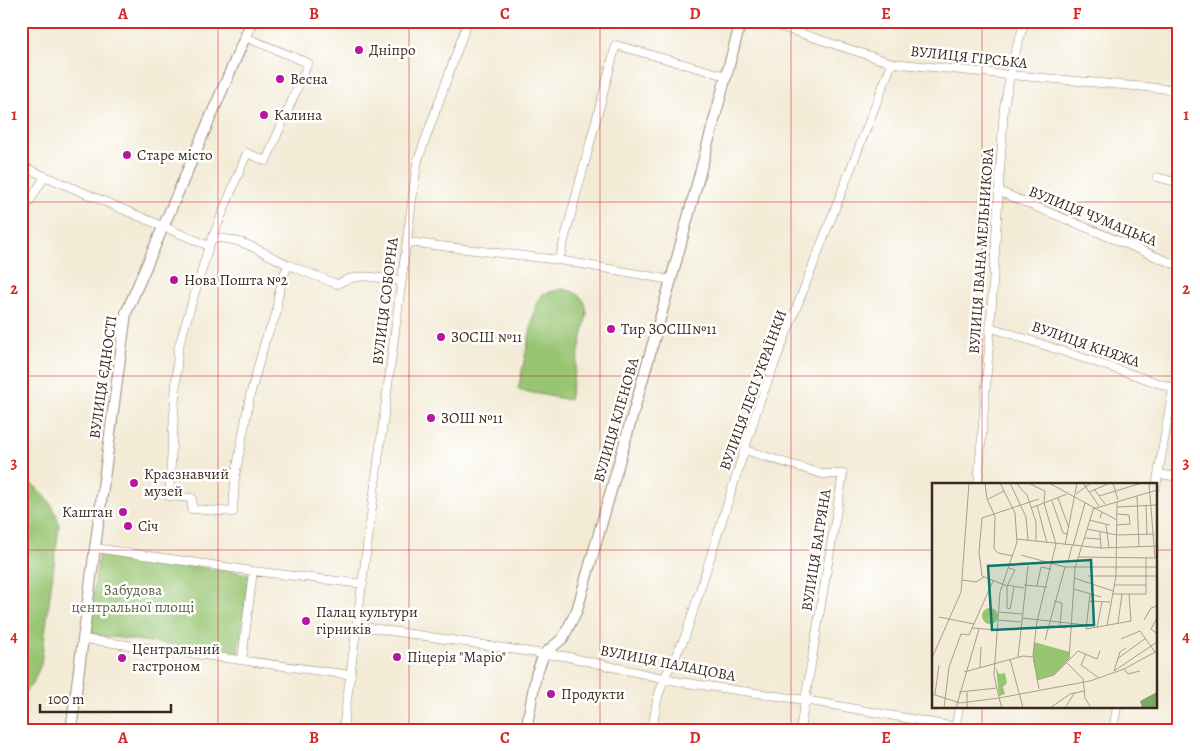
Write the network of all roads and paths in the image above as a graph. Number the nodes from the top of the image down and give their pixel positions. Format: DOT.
graph roads {
  1 [pos="252,21"];
  2 [pos="741,21"];
  3 [pos="763,21"];
  4 [pos="1026,21"];
  5 [pos="465,29"];
  6 [pos="245,37"];
  7 [pos="892,63"];
  8 [pos="1010,75"];
  9 [pos="726,76"];
  10 [pos="1179,90"];
  11 [pos="21,166"];
  12 [pos="45,176"];
  13 [pos="1157,177"];
  14 [pos="1179,183"];
  15 [pos="998,191"];
  16 [pos="21,216"];
  17 [pos="164,226"];
  18 [pos="212,238"];
  19 [pos="407,242"];
  20 [pos="208,246"];
  21 [pos="559,260"];
  22 [pos="289,265"];
  23 [pos="1179,266"];
  24 [pos="402,280"];
  25 [pos="671,280"];
  26 [pos="990,327"];
  27 [pos="1176,389"];
  28 [pos="745,450"];
  29 [pos="1158,474"];
  30 [pos="1179,477"];
  31 [pos="978,483"];
  32 [pos="1157,483"];
  33 [pos="95,548"];
  34 [pos="253,571"];
  35 [pos="363,584"];
  36 [pos="358,626"];
  37 [pos="83,639"];
  38 [pos="544,654"];
  39 [pos="242,660"];
  40 [pos="351,675"];
  41 [pos="664,679"];
  42 [pos="805,700"];
  43 [pos="959,708"];
  44 [pos="1117,708"];
  45 [pos="955,728"];
  46 [pos="71,730"];
  47 [pos="344,730"];
  48 [pos="526,730"];
  49 [pos="652,730"];
  50 [pos="800,730"];
  51 [pos="973,730"];
  52 [pos="1113,730"];
  1 -- 6 [label="street, ВУЛИЦЯ ЄДНОСТІ"];
  2 -- 9 [label="street, ВУЛИЦЯ КЛЕНОВА"];
  3 -- 7 [label="street, ВУЛИЦЯ ГІРСЬКА"];
  4 -- 8 [label="street, ВУЛИЦЯ ІВАНА МЕЛЬНИКОВА"];
  5 -- 19 [label="street, ВУЛИЦЯ СОБОРНА"];
  6 -- 17 [label="street, ВУЛИЦЯ ЄДНОСТІ"];
  6 -- 18 [label="street"];
  7 -- 8 [label="street, ВУЛИЦЯ ГІРСЬКА"];
  7 -- 28 [label="street, ВУЛИЦЯ ЛЕСІ УКРАЇНКИ"];
  8 -- 10 [label="street, ВУЛИЦЯ ГІРСЬКА"];
  8 -- 15 [label="street, ВУЛИЦЯ ІВАНА МЕЛЬНИКОВА"];
  9 -- 21 [label="street"];
  9 -- 25 [label="street, ВУЛИЦЯ КЛЕНОВА"];
  11 -- 12 [label="street"];
  12 -- 16 [label="street"];
  12 -- 17 [label="street"];
  13 -- 14 [label="street"];
  15 -- 23 [label="street, ВУЛИЦЯ ЧУМАЦЬКА"];
  15 -- 26 [label="street, ВУЛИЦЯ ІВАНА МЕЛЬНИКОВА"];
  17 -- 20 [label="street"];
  17 -- 33 [label="street, ВУЛИЦЯ ЄДНОСТІ"];
  18 -- 20 [label="street"];
  18 -- 22 [label="street"];
  19 -- 21 [label="street"];
  19 -- 24 [label="street, ВУЛИЦЯ СОБОРНА"];
  20 -- 22 [label="street"];
  21 -- 25 [label="street"];
  22 -- 24 [label="street"];
  24 -- 35 [label="street, ВУЛИЦЯ СОБОРНА"];
  25 -- 38 [label="street, ВУЛИЦЯ КЛЕНОВА"];
  26 -- 27 [label="street, ВУЛИЦЯ КНЯЖА"];
  26 -- 31 [label="street, ВУЛИЦЯ ІВАНА МЕЛЬНИКОВА"];
  27 -- 29 [label="street, ВУЛИЦЯ КНЯЖА"];
  28 -- 41 [label="street, ВУЛИЦЯ ЛЕСІ УКРАЇНКИ"];
  28 -- 42 [label="street, ВУЛИЦЯ БАГРЯНА"];
  29 -- 30 [label="street"];
  29 -- 32 [label="street, ВУЛИЦЯ КНЯЖА"];
  33 -- 34 [label="street"];
  33 -- 37 [label="street, ВУЛИЦЯ ЄДНОСТІ"];
  34 -- 35 [label="street"];
  34 -- 39 [label="street"];
  35 -- 36 [label="street, ВУЛИЦЯ СОБОРНА"];
  36 -- 38 [label="street, ВУЛИЦЯ ПАЛАЦОВА"];
  36 -- 40 [label="street, ВУЛИЦЯ СОБОРНА"];
  37 -- 39 [label="street"];
  37 -- 46 [label="street, ВУЛИЦЯ ЄДНОСТІ"];
  38 -- 41 [label="street, ВУЛИЦЯ ПАЛАЦОВА"];
  38 -- 48 [label="street, ВУЛИЦЯ КЛЕНОВА"];
  39 -- 40 [label="street"];
  40 -- 47 [label="street, ВУЛИЦЯ СОБОРНА"];
  41 -- 42 [label="street, ВУЛИЦЯ ПАЛАЦОВА"];
  41 -- 49 [label="street, ВУЛИЦЯ ЛЕСІ УКРАЇНКИ"];
  42 -- 45 [label="street, ВУЛИЦЯ ПАЛАЦОВА"];
  42 -- 50 [label="street, ВУЛИЦЯ БАГРЯНА"];
  43 -- 45 [label="street"];
  44 -- 52 [label="street"];
  45 -- 51 [label="street, ВУЛИЦЯ ПАЛАЦОВА"];
}
